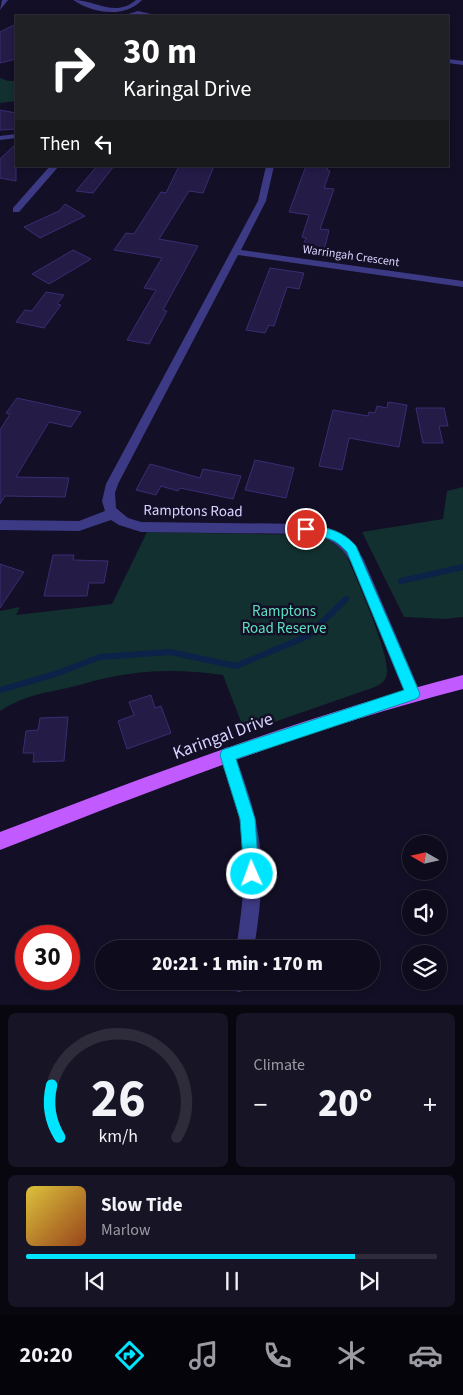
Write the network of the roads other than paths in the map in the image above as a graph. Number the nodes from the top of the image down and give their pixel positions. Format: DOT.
graph roads {
  1 [pos="5,0"];
  2 [pos="76,0"];
  3 [pos="139,0"];
  4 [pos="0,8"];
  5 [pos="130,15"];
  6 [pos="151,15"];
  7 [pos="449,61"];
  8 [pos="463,62"];
  9 [pos="15,136"];
  10 [pos="0,138"];
  11 [pos="54,167"];
  12 [pos="270,167"];
  13 [pos="16,210"];
  14 [pos="236,252"];
  15 [pos="463,284"];
  16 [pos="112,514"];
  17 [pos="0,525"];
  18 [pos="463,682"];
  19 [pos="413,694"];
  20 [pos="227,755"];
  21 [pos="0,841"];
  22 [pos="246,940"];
  1 -- 4 [label="street"];
  2 -- 3 [label="street"];
  5 -- 6 [label="street"];
  7 -- 8 [label="street"];
  9 -- 10 [label="street"];
  11 -- 13 [label="street"];
  12 -- 14 [label="street"];
  14 -- 15 [label="street, Warringah Crescent"];
  14 -- 16 [label="street"];
  16 -- 17 [label="street"];
  16 -- 19 [label="street, Ramptons Road"];
  18 -- 19 [label="main road, Karingal Drive"];
  19 -- 20 [label="main road, Karingal Drive"];
  20 -- 21 [label="main road, Karingal Drive"];
  20 -- 22 [label="street"];
}
